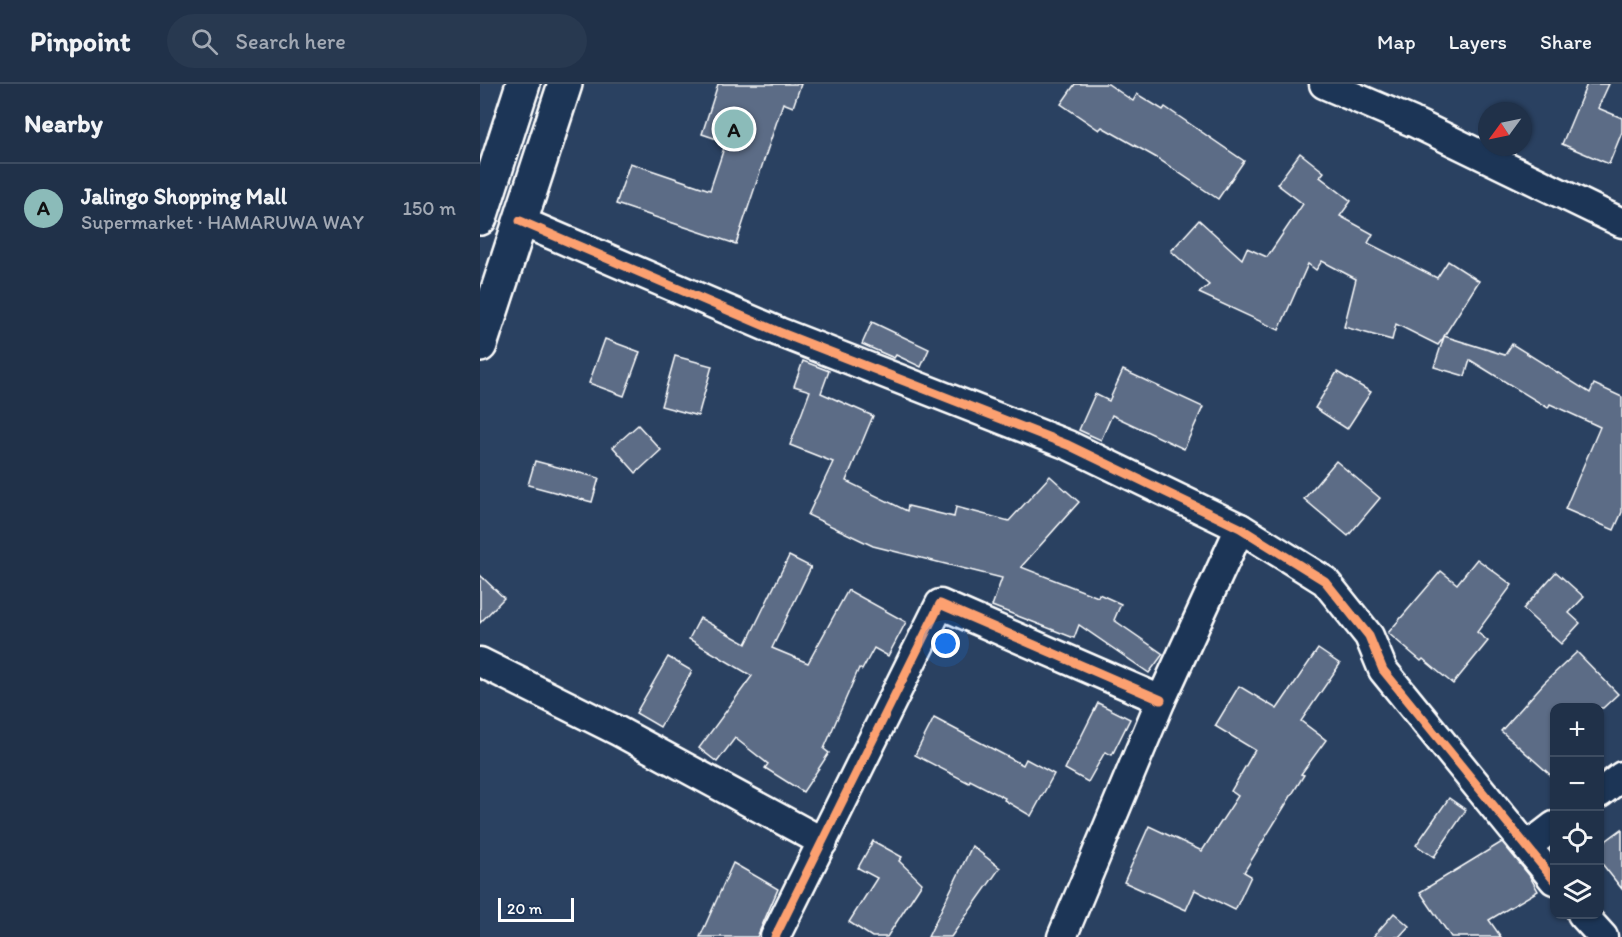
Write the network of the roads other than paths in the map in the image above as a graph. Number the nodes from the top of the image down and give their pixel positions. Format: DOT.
graph roads {
  1 [pos="523,84"];
  2 [pos="566,84"];
  3 [pos="1324,84"];
  4 [pos="480,218"];
  5 [pos="520,221"];
  6 [pos="1622,223"];
  7 [pos="480,345"];
  8 [pos="1240,528"];
  9 [pos="480,662"];
  10 [pos="1161,700"];
  11 [pos="1622,776"];
  12 [pos="1604,789"];
  13 [pos="1550,829"];
  14 [pos="823,842"];
  15 [pos="1528,846"];
  16 [pos="1550,875"];
  17 [pos="1586,919"];
  18 [pos="775,937"];
  19 [pos="1062,937"];
  20 [pos="1602,937"];
  1 -- 4 [label="main road"];
  2 -- 5 [label="main road"];
  3 -- 6 [label="street"];
  5 -- 7 [label="main road"];
  5 -- 8 [label="street"];
  8 -- 10 [label="street"];
  8 -- 15 [label="street"];
  9 -- 14 [label="street"];
  10 -- 14 [label="street"];
  10 -- 19 [label="street"];
  11 -- 12 [label="street"];
  13 -- 15 [label="street"];
  14 -- 18 [label="street"];
  15 -- 16 [label="street"];
  17 -- 20 [label="street"];
}
